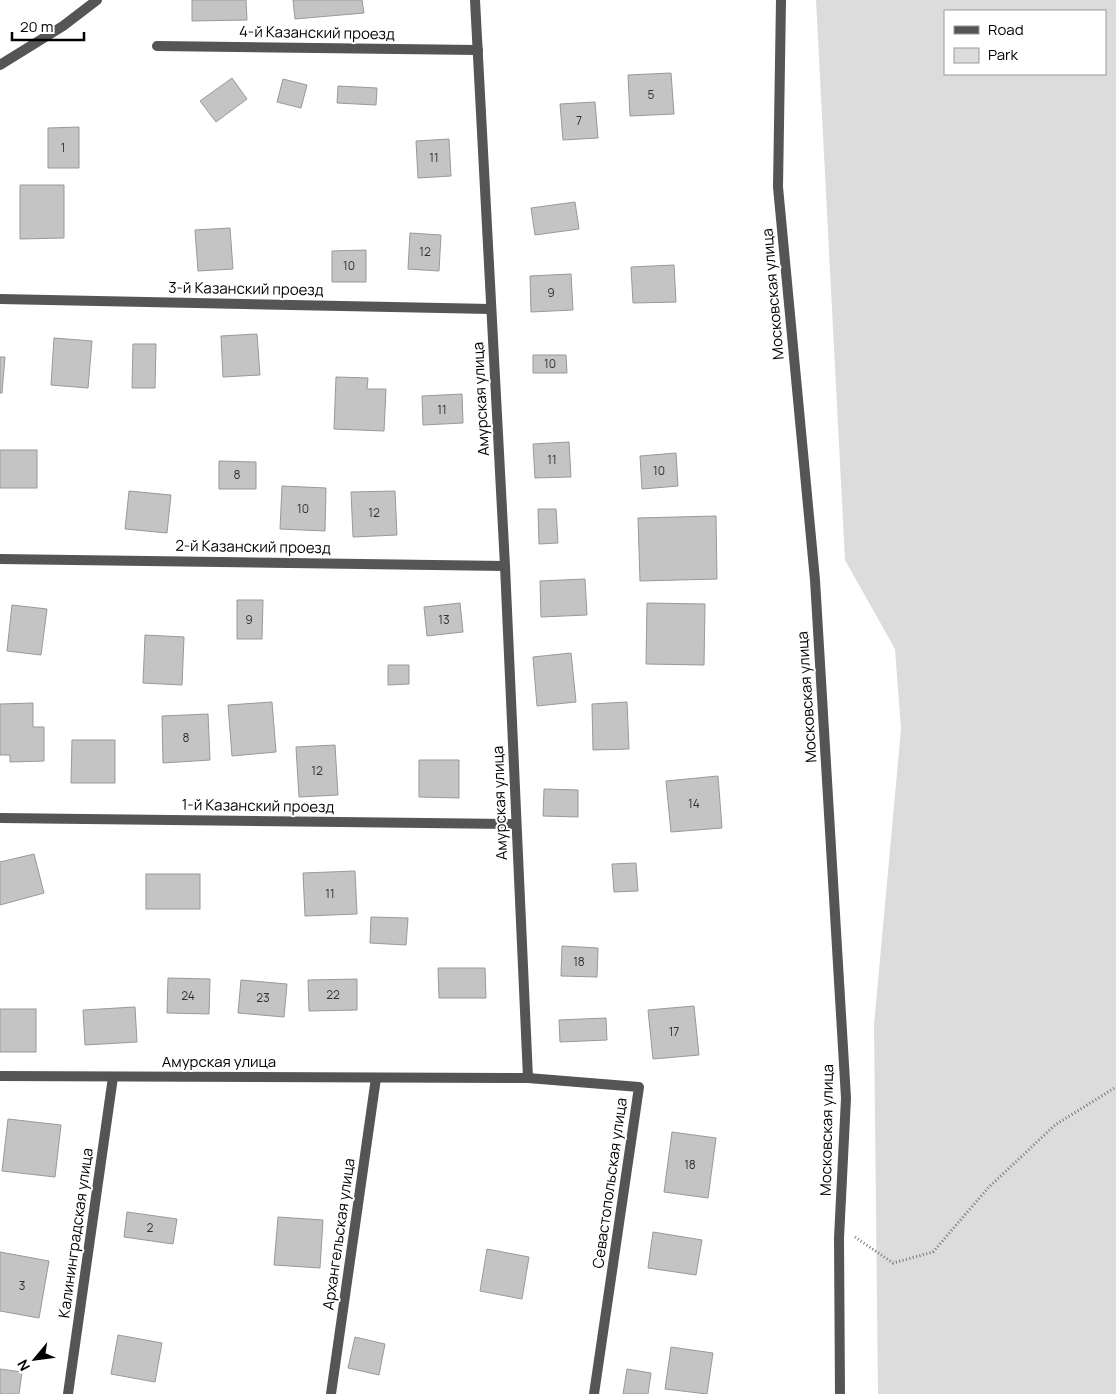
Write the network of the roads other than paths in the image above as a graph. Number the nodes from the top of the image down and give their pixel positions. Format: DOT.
graph roads {
  1 [pos="97,0"];
  2 [pos="475,0"];
  3 [pos="781,0"];
  4 [pos="157,46"];
  5 [pos="478,50"];
  6 [pos="0,65"];
  7 [pos="0,299"];
  8 [pos="491,309"];
  9 [pos="0,559"];
  10 [pos="505,566"];
  11 [pos="0,818"];
  12 [pos="516,824"];
  13 [pos="0,1076"];
  14 [pos="113,1077"];
  15 [pos="376,1078"];
  16 [pos="528,1078"];
  17 [pos="68,1394"];
  18 [pos="331,1394"];
  19 [pos="594,1394"];
  20 [pos="840,1394"];
  1 -- 6 [label="street"];
  2 -- 5 [label="street, Амурская улица"];
  3 -- 20 [label="street, Московская улица"];
  4 -- 5 [label="street, 4-й Казанский проезд"];
  5 -- 8 [label="street, Амурская улица"];
  7 -- 8 [label="street, 3-й Казанский проезд"];
  8 -- 10 [label="street, Амурская улица"];
  9 -- 10 [label="street, 2-й Казанский проезд"];
  10 -- 12 [label="street, Амурская улица"];
  11 -- 12 [label="street, 1-й Казанский проезд"];
  12 -- 16 [label="street, Амурская улица"];
  13 -- 14 [label="street, Амурская улица"];
  14 -- 15 [label="street, Амурская улица"];
  14 -- 17 [label="street, Калининградская улица"];
  15 -- 16 [label="street, Амурская улица"];
  15 -- 18 [label="street, Архангельская улица"];
  16 -- 19 [label="street, Севастопольская улица"];
}
